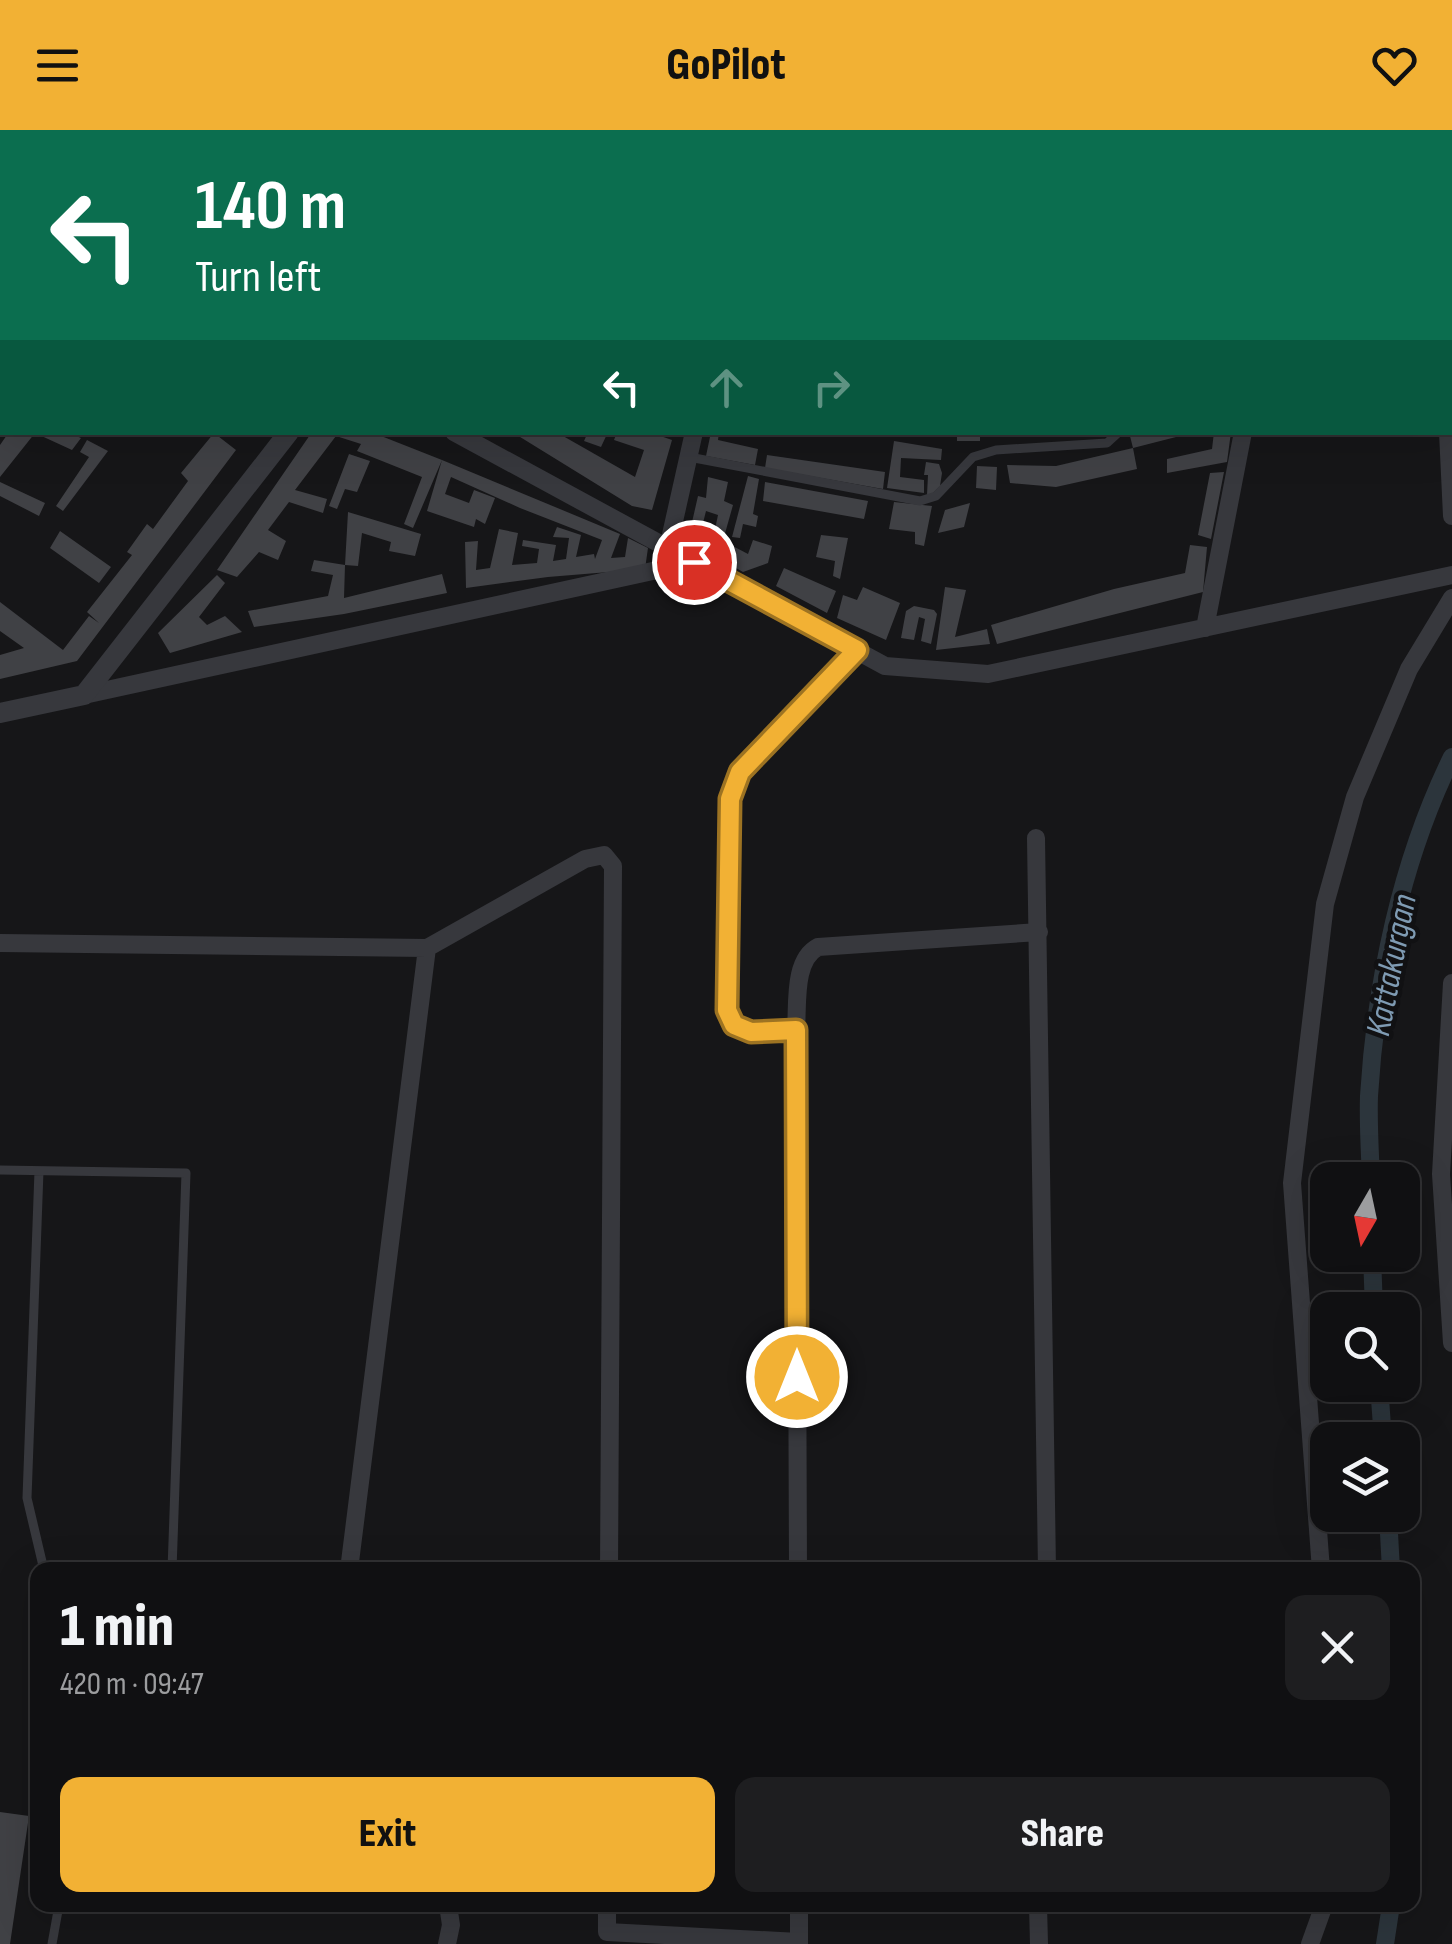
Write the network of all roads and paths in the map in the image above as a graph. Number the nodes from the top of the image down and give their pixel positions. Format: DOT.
graph roads {
  1 [pos="287,435"];
  2 [pos="460,435"];
  3 [pos="693,435"];
  4 [pos="1115,435"];
  5 [pos="1242,435"];
  6 [pos="1448,435"];
  7 [pos="689,458"];
  8 [pos="1452,516"];
  9 [pos="668,548"];
  10 [pos="694,562"];
  11 [pos="1452,574"];
  12 [pos="1452,598"];
  13 [pos="1205,628"];
  14 [pos="857,650"];
  15 [pos="84,695"];
  16 [pos="0,713"];
  17 [pos="1036,838"];
  18 [pos="1040,932"];
  19 [pos="0,943"];
  20 [pos="427,948"];
  21 [pos="1452,983"];
  22 [pos="796,1030"];
  23 [pos="0,1170"];
  24 [pos="38,1171"];
  25 [pos="1452,1343"];
  26 [pos="42,1562"];
  27 [pos="172,1562"];
  28 [pos="350,1562"];
  29 [pos="609,1562"];
  30 [pos="798,1562"];
  31 [pos="1047,1562"];
  32 [pos="1320,1562"];
  33 [pos="58,1912"];
  34 [pos="449,1912"];
  35 [pos="607,1912"];
  36 [pos="799,1912"];
  37 [pos="1038,1912"];
  38 [pos="1321,1912"];
  39 [pos="799,1943"];
  40 [pos="52,1944"];
  41 [pos="447,1944"];
  42 [pos="1039,1944"];
  43 [pos="1310,1944"];
  1 -- 15 [label="street"];
  2 -- 9 [label="street"];
  3 -- 7 [label="street"];
  4 -- 7 [label="lane"];
  5 -- 13 [label="street"];
  6 -- 8 [label="street"];
  7 -- 9 [label="street"];
  9 -- 10 [label="street"];
  10 -- 14 [label="street"];
  10 -- 15 [label="street"];
  11 -- 13 [label="street"];
  12 -- 32 [label="street"];
  13 -- 14 [label="street"];
  14 -- 22 [label="street"];
  15 -- 16 [label="street"];
  17 -- 18 [label="street"];
  18 -- 22 [label="street"];
  18 -- 31 [label="street"];
  19 -- 20 [label="street"];
  20 -- 28 [label="street"];
  20 -- 29 [label="street"];
  21 -- 25 [label="street"];
  22 -- 30 [label="street"];
  23 -- 24 [label="lane"];
  24 -- 26 [label="lane"];
  24 -- 27 [label="lane"];
  33 -- 40 [label="lane"];
  34 -- 41 [label="street"];
  35 -- 39 [label="street"];
  36 -- 39 [label="street"];
  37 -- 42 [label="street"];
  38 -- 43 [label="street"];
}
